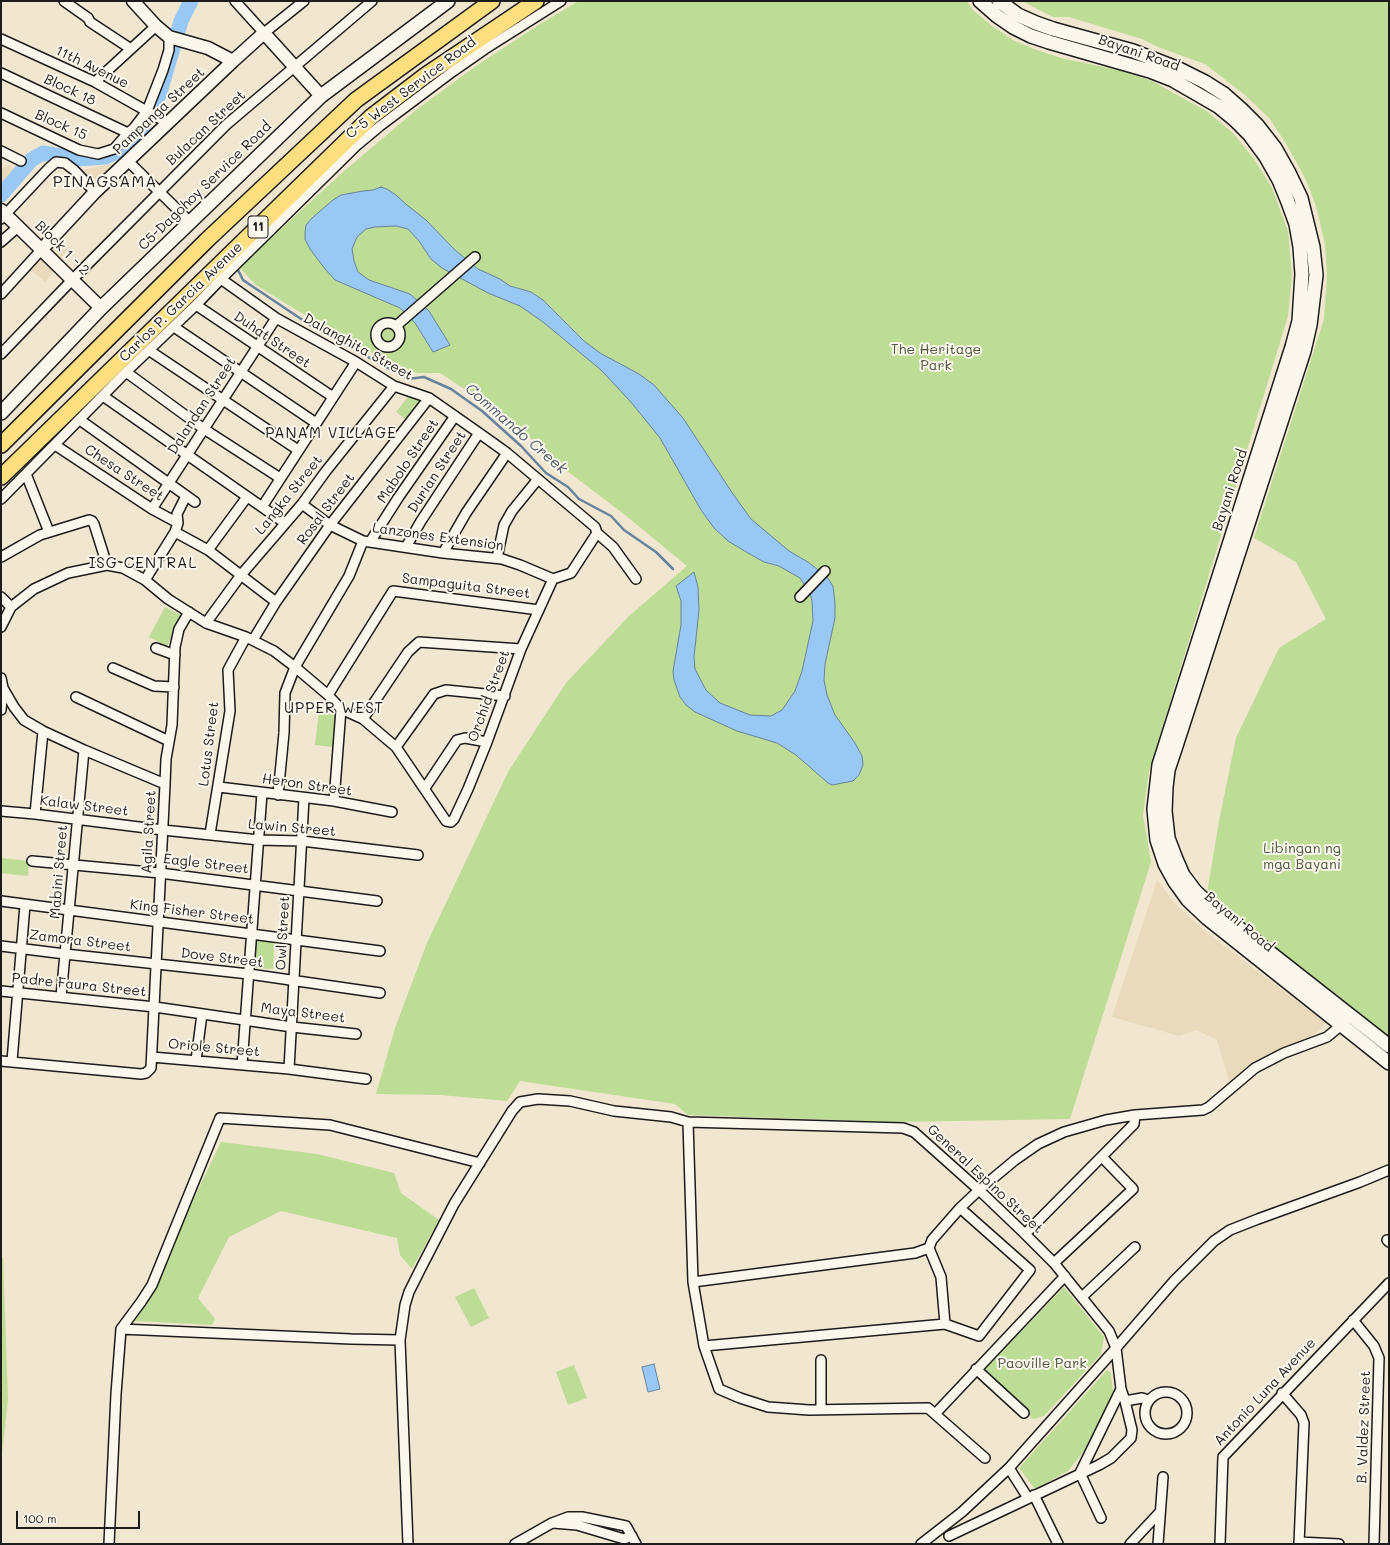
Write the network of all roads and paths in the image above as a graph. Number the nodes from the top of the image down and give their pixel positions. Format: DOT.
graph roads {
  1 [pos="64,1"];
  2 [pos="133,1"];
  3 [pos="235,1"];
  4 [pos="372,1"];
  5 [pos="492,1"];
  6 [pos="536,1"];
  7 [pos="561,1"];
  8 [pos="980,1"];
  9 [pos="999,1"];
  10 [pos="440,2"];
  11 [pos="297,3"];
  12 [pos="156,26"];
  13 [pos="264,33"];
  14 [pos="174,38"];
  15 [pos="1,39"];
  16 [pos="131,49"];
  17 [pos="233,61"];
  18 [pos="294,66"];
  19 [pos="1,73"];
  20 [pos="95,82"];
  21 [pos="1205,82"];
  22 [pos="1196,94"];
  23 [pos="321,96"];
  24 [pos="146,111"];
  25 [pos="1,113"];
  26 [pos="168,123"];
  27 [pos="128,133"];
  28 [pos="1,151"];
  29 [pos="21,161"];
  30 [pos="128,161"];
  31 [pos="95,192"];
  32 [pos="159,192"];
  33 [pos="1301,198"];
  34 [pos="1288,202"];
  35 [pos="2,214"];
  36 [pos="190,222"];
  37 [pos="19,226"];
  38 [pos="1,242"];
  39 [pos="42,249"];
  40 [pos="475,257"];
  41 [pos="73,279"];
  42 [pos="220,279"];
  43 [pos="1,294"];
  44 [pos="196,305"];
  45 [pos="101,308"];
  46 [pos="276,318"];
  47 [pos="397,325"];
  48 [pos="174,327"];
  49 [pos="257,347"];
  50 [pos="150,350"];
  51 [pos="1,354"];
  52 [pos="356,362"];
  53 [pos="126,372"];
  54 [pos="240,373"];
  55 [pos="394,386"];
  56 [pos="103,396"];
  57 [pos="333,397"];
  58 [pos="429,398"];
  59 [pos="223,400"];
  60 [pos="1,413"];
  61 [pos="455,416"];
  62 [pos="80,420"];
  63 [pos="316,423"];
  64 [pos="204,428"];
  65 [pos="479,432"];
  66 [pos="1,445"];
  67 [pos="55,445"];
  68 [pos="298,450"];
  69 [pos="507,454"];
  70 [pos="187,455"];
  71 [pos="26,474"];
  72 [pos="1,477"];
  73 [pos="280,478"];
  74 [pos="538,479"];
  75 [pos="169,483"];
  76 [pos="186,496"];
  77 [pos="247,497"];
  78 [pos="1,499"];
  79 [pos="195,502"];
  80 [pos="302,504"];
  81 [pos="262,507"];
  82 [pos="152,509"];
  83 [pos="285,523"];
  84 [pos="330,525"];
  85 [pos="176,528"];
  86 [pos="596,530"];
  87 [pos="49,532"];
  88 [pos="367,541"];
  89 [pos="406,548"];
  90 [pos="208,550"];
  91 [pos="443,554"];
  92 [pos="1,557"];
  93 [pos="497,558"];
  94 [pos="107,565"];
  95 [pos="825,571"];
  96 [pos="241,574"];
  97 [pos="553,579"];
  98 [pos="636,579"];
  99 [pos="145,580"];
  100 [pos="1,597"];
  101 [pos="800,597"];
  102 [pos="276,602"];
  103 [pos="11,607"];
  104 [pos="539,610"];
  105 [pos="189,612"];
  106 [pos="206,623"];
  107 [pos="1,627"];
  108 [pos="249,639"];
  109 [pos="156,648"];
  110 [pos="520,649"];
  111 [pos="175,656"];
  112 [pos="296,667"];
  113 [pos="114,668"];
  114 [pos="1,678"];
  115 [pos="174,687"];
  116 [pos="3,688"];
  117 [pos="328,695"];
  118 [pos="505,696"];
  119 [pos="76,697"];
  120 [pos="341,709"];
  121 [pos="1,710"];
  122 [pos="363,719"];
  123 [pos="43,731"];
  124 [pos="170,741"];
  125 [pos="487,742"];
  126 [pos="396,747"];
  127 [pos="1170,747"];
  128 [pos="84,750"];
  129 [pos="165,784"];
  130 [pos="219,787"];
  131 [pos="425,788"];
  132 [pos="262,793"];
  133 [pos="278,795"];
  134 [pos="304,798"];
  135 [pos="334,801"];
  136 [pos="1,811"];
  137 [pos="392,812"];
  138 [pos="35,814"];
  139 [pos="77,819"];
  140 [pos="163,830"];
  141 [pos="210,834"];
  142 [pos="259,840"];
  143 [pos="302,841"];
  144 [pos="418,855"];
  145 [pos="32,861"];
  146 [pos="73,864"];
  147 [pos="160,873"];
  148 [pos="256,884"];
  149 [pos="299,890"];
  150 [pos="377,900"];
  151 [pos="1,901"];
  152 [pos="25,905"];
  153 [pos="69,910"];
  154 [pos="158,922"];
  155 [pos="252,933"];
  156 [pos="296,939"];
  157 [pos="1,946"];
  158 [pos="21,948"];
  159 [pos="380,951"];
  160 [pos="65,954"];
  161 [pos="156,964"];
  162 [pos="249,974"];
  163 [pos="294,982"];
  164 [pos="1,991"];
  165 [pos="17,992"];
  166 [pos="380,993"];
  167 [pos="62,997"];
  168 [pos="155,1007"];
  169 [pos="202,1014"];
  170 [pos="1350,1015"];
  171 [pos="246,1020"];
  172 [pos="292,1026"];
  173 [pos="1342,1026"];
  174 [pos="356,1034"];
  175 [pos="1389,1046"];
  176 [pos="152,1057"];
  177 [pos="1,1060"];
  178 [pos="196,1060"];
  179 [pos="12,1061"];
  180 [pos="1389,1063"];
  181 [pos="242,1065"];
  182 [pos="289,1070"];
  183 [pos="366,1079"];
  184 [pos="1135,1115"];
  185 [pos="688,1122"];
  186 [pos="1102,1157"];
  187 [pos="480,1163"];
  188 [pos="1389,1170"];
  189 [pos="979,1190"];
  190 [pos="960,1208"];
  191 [pos="1025,1234"];
  192 [pos="1135,1247"];
  193 [pos="928,1248"];
  194 [pos="1054,1263"];
  195 [pos="1065,1276"];
  196 [pos="693,1282"];
  197 [pos="1389,1283"];
  198 [pos="1082,1297"];
  199 [pos="1353,1320"];
  200 [pos="945,1324"];
  201 [pos="121,1329"];
  202 [pos="400,1340"];
  203 [pos="704,1346"];
  204 [pos="1116,1348"];
  205 [pos="821,1360"];
  206 [pos="976,1369"];
  207 [pos="1120,1389"];
  208 [pos="1282,1393"];
  209 [pos="1149,1400"];
  210 [pos="1125,1401"];
  211 [pos="821,1410"];
  212 [pos="1024,1413"];
  213 [pos="936,1414"];
  214 [pos="985,1458"];
  215 [pos="1009,1468"];
  216 [pos="1080,1472"];
  217 [pos="1163,1477"];
  218 [pos="1031,1497"];
  219 [pos="1159,1513"];
  220 [pos="1101,1518"];
  221 [pos="942,1528"];
  222 [pos="949,1536"];
  223 [pos="634,1540"];
  224 [pos="520,1543"];
  225 [pos="1299,1543"];
  226 [pos="110,1544"];
  227 [pos="408,1544"];
  228 [pos="921,1544"];
  229 [pos="955,1544"];
  230 [pos="1058,1544"];
  231 [pos="1130,1544"];
  232 [pos="1158,1544"];
  233 [pos="1220,1544"];
  234 [pos="1339,1544"];
  235 [pos="1374,1544"];
  1 -- 16 [label="street"];
  2 -- 12 [label="street"];
  3 -- 13 [label="street"];
  4 -- 18 [label="street, Bulacan Street"];
  5 -- 66 [label="main road, Carlos P. Garcia Avenue / 11"];
  6 -- 72 [label="main road, Carlos P. Garcia Avenue / 11"];
  7 -- 42 [label="street, C-5 West Service Road"];
  8 -- 22 [label="main road, Bayani Road"];
  9 -- 21 [label="main road, Bayani Road"];
  10 -- 23 [label="main road, C5-Dagohoy Service Road"];
  11 -- 13 [label="street, Pampanga Street"];
  12 -- 14 [label="street"];
  12 -- 16 [label="street"];
  13 -- 17 [label="street, Pampanga Street"];
  13 -- 18 [label="street"];
  14 -- 17 [label="street"];
  14 -- 24 [label="street, Block 15"];
  15 -- 20 [label="street, 11th Avenue"];
  16 -- 20 [label="street"];
  17 -- 26 [label="street, Pampanga Street"];
  18 -- 23 [label="street"];
  18 -- 32 [label="street, Bulacan Street"];
  19 -- 27 [label="street, Block 18"];
  20 -- 24 [label="street, 11th Avenue"];
  21 -- 22 [label="street"];
  21 -- 33 [label="main road, Bayani Road"];
  22 -- 34 [label="main road, Bayani Road"];
  23 -- 36 [label="main road, C5-Dagohoy Service Road"];
  24 -- 26 [label="street, 11th Avenue"];
  24 -- 27 [label="street, Block 15"];
  25 -- 27 [label="street, Block 15"];
  26 -- 30 [label="street, Pampanga Street"];
  28 -- 29 [label="street"];
  30 -- 31 [label="street, Pampanga Street"];
  30 -- 32 [label="street"];
  31 -- 35 [label="street"];
  31 -- 39 [label="street, Pampanga Street"];
  32 -- 36 [label="street"];
  32 -- 41 [label="street, Bulacan Street"];
  33 -- 34 [label="street"];
  33 -- 127 [label="main road, Bayani Road"];
  34 -- 127 [label="main road, Bayani Road"];
  35 -- 37 [label="street, Block 1 - 2"];
  36 -- 45 [label="main road, C5-Dagohoy Service Road"];
  37 -- 38 [label="street"];
  37 -- 39 [label="street, Block 1 - 2"];
  39 -- 41 [label="street, Block 1 - 2"];
  39 -- 43 [label="street"];
  40 -- 47 [label="street"];
  41 -- 45 [label="street, Block 1 - 2"];
  41 -- 51 [label="street, Bulacan Street"];
  42 -- 44 [label="street, C-5 West Service Road"];
  42 -- 46 [label="street, Dalanghita Street"];
  44 -- 48 [label="street, C-5 West Service Road"];
  44 -- 49 [label="street, Duhat Street"];
  45 -- 60 [label="main road, C5-Dagohoy Service Road"];
  46 -- 49 [label="street, Dalandan Street"];
  46 -- 52 [label="street, Dalanghita Street"];
  48 -- 50 [label="street, C-5 West Service Road"];
  48 -- 54 [label="street"];
  49 -- 54 [label="street, Dalandan Street"];
  49 -- 57 [label="street, Duhat Street"];
  50 -- 53 [label="street, C-5 West Service Road"];
  50 -- 59 [label="street"];
  52 -- 55 [label="street, Dalanghita Street"];
  52 -- 57 [label="street"];
  53 -- 56 [label="street, C-5 West Service Road"];
  53 -- 64 [label="street"];
  54 -- 59 [label="street, Dalandan Street"];
  54 -- 63 [label="street"];
  55 -- 58 [label="street, Dalanghita Street"];
  55 -- 80 [label="street, Langka Street"];
  56 -- 62 [label="street, C-5 West Service Road"];
  56 -- 70 [label="street"];
  57 -- 63 [label="street"];
  58 -- 61 [label="street, Dalanghita Street"];
  58 -- 84 [label="street, Rosal Street"];
  59 -- 64 [label="street, Dalandan Street"];
  59 -- 68 [label="street"];
  61 -- 65 [label="street, Dalanghita Street"];
  61 -- 88 [label="street, Mabolo Street"];
  62 -- 67 [label="street, C-5 West Service Road"];
  62 -- 75 [label="street"];
  63 -- 68 [label="street"];
  64 -- 70 [label="street, Dalandan Street"];
  64 -- 73 [label="street"];
  65 -- 69 [label="street, Dalanghita Street"];
  65 -- 89 [label="street, Durian Street"];
  67 -- 71 [label="street, C-5 West Service Road"];
  67 -- 82 [label="street, Chesa Street"];
  68 -- 73 [label="street"];
  69 -- 74 [label="street, Dalanghita Street"];
  69 -- 91 [label="street"];
  70 -- 75 [label="street, Dalandan Street"];
  70 -- 77 [label="street"];
  71 -- 78 [label="street, C-5 West Service Road"];
  71 -- 87 [label="street"];
  73 -- 81 [label="street"];
  74 -- 86 [label="street, Dalanghita Street"];
  74 -- 93 [label="street"];
  75 -- 76 [label="street"];
  75 -- 82 [label="street, Dalandan Street"];
  76 -- 79 [label="street"];
  76 -- 85 [label="street"];
  77 -- 81 [label="street"];
  77 -- 90 [label="street"];
  80 -- 83 [label="street, Langka Street"];
  80 -- 84 [label="street, Lanzones Extension"];
  81 -- 83 [label="street"];
  82 -- 85 [label="street, Chesa Street"];
  83 -- 96 [label="street, Langka Street"];
  84 -- 88 [label="street, Lanzones Extension"];
  84 -- 102 [label="street, Rosal Street"];
  85 -- 90 [label="street, Chesa Street"];
  85 -- 99 [label="street"];
  86 -- 97 [label="street"];
  86 -- 98 [label="street, Dalanghita Street"];
  87 -- 92 [label="street"];
  87 -- 94 [label="street"];
  88 -- 89 [label="street, Lanzones Extension"];
  88 -- 112 [label="street, Mabolo Street"];
  89 -- 91 [label="street, Lanzones Extension"];
  90 -- 96 [label="street, Chesa Street"];
  91 -- 93 [label="street, Lanzones Extension"];
  93 -- 97 [label="street, Lanzones Extension"];
  94 -- 99 [label="street"];
  94 -- 103 [label="street"];
  95 -- 101 [label="street"];
  96 -- 102 [label="street, Chesa Street"];
  96 -- 106 [label="street, Langka Street"];
  97 -- 104 [label="street, Orchid Street"];
  99 -- 105 [label="street"];
  100 -- 103 [label="street"];
  102 -- 108 [label="street, Rosal Street"];
  103 -- 107 [label="street"];
  104 -- 110 [label="street, Orchid Street"];
  104 -- 117 [label="street, Sampaguita Street"];
  105 -- 106 [label="street"];
  105 -- 111 [label="street, Agila Street"];
  106 -- 108 [label="street"];
  108 -- 112 [label="street"];
  108 -- 130 [label="street, Lotus Street"];
  109 -- 111 [label="street"];
  110 -- 118 [label="street, Orchid Street"];
  110 -- 122 [label="street"];
  111 -- 115 [label="street, Agila Street"];
  112 -- 117 [label="street"];
  112 -- 133 [label="street, Mabolo Street"];
  113 -- 115 [label="street"];
  114 -- 116 [label="street"];
  115 -- 124 [label="street, Agila Street"];
  116 -- 121 [label="street"];
  116 -- 123 [label="street"];
  117 -- 120 [label="street"];
  118 -- 125 [label="street, Orchid Street"];
  118 -- 126 [label="street"];
  119 -- 124 [label="street"];
  120 -- 122 [label="street"];
  120 -- 135 [label="street"];
  122 -- 126 [label="street"];
  123 -- 128 [label="street"];
  123 -- 138 [label="street"];
  124 -- 129 [label="street, Agila Street"];
  125 -- 131 [label="street"];
  125 -- 131 [label="street, Orchid Street"];
  126 -- 131 [label="street"];
  127 -- 170 [label="main road, Bayani Road"];
  127 -- 173 [label="main road, Bayani Road"];
  128 -- 129 [label="street"];
  128 -- 139 [label="street, Mabini Street"];
  129 -- 140 [label="street, Agila Street"];
  130 -- 132 [label="street, Heron Street"];
  130 -- 141 [label="street, Lotus Street"];
  132 -- 133 [label="street, Heron Street"];
  132 -- 142 [label="street, Maya Street"];
  133 -- 134 [label="street, Heron Street"];
  134 -- 135 [label="street, Heron Street"];
  134 -- 143 [label="street, Owl Street"];
  135 -- 137 [label="street, Heron Street"];
  136 -- 138 [label="street, Kalaw Street"];
  138 -- 139 [label="street, Kalaw Street"];
  139 -- 140 [label="street, Kalaw Street"];
  139 -- 146 [label="street, Mabini Street"];
  140 -- 141 [label="street, Lawin Street"];
  140 -- 147 [label="street, Agila Street"];
  141 -- 142 [label="street, Lawin Street"];
  142 -- 143 [label="street, Lawin Street"];
  142 -- 148 [label="street, Maya Street"];
  143 -- 144 [label="street, Lawin Street"];
  143 -- 149 [label="street, Owl Street"];
  145 -- 146 [label="street, Eagle Street"];
  146 -- 147 [label="street, Eagle Street"];
  146 -- 153 [label="street, Mabini Street"];
  147 -- 148 [label="street, Eagle Street"];
  147 -- 154 [label="street, Agila Street"];
  148 -- 149 [label="street, Eagle Street"];
  148 -- 155 [label="street, Maya Street"];
  149 -- 150 [label="street, Eagle Street"];
  149 -- 156 [label="street, Owl Street"];
  151 -- 152 [label="street, King Fisher Street"];
  152 -- 153 [label="street, King Fisher Street"];
  152 -- 158 [label="street"];
  153 -- 154 [label="street, King Fisher Street"];
  153 -- 160 [label="street, Mabini Street"];
  154 -- 155 [label="street, King Fisher Street"];
  154 -- 161 [label="street, Agila Street"];
  155 -- 156 [label="street, King Fisher Street"];
  155 -- 162 [label="street, Maya Street"];
  156 -- 159 [label="street, King Fisher Street"];
  156 -- 163 [label="street, Owl Street"];
  157 -- 158 [label="street, Zamora Street"];
  158 -- 160 [label="street, Zamora Street"];
  158 -- 165 [label="street"];
  160 -- 161 [label="street, Zamora Street"];
  160 -- 167 [label="street, Mabini Street"];
  161 -- 162 [label="street, Dove Street"];
  161 -- 168 [label="street, Agila Street"];
  162 -- 163 [label="street, Dove Street"];
  162 -- 171 [label="street, Maya Street"];
  163 -- 166 [label="street, Dove Street"];
  163 -- 172 [label="street, Owl Street"];
  164 -- 165 [label="street, Padre Faura Street"];
  165 -- 167 [label="street, Padre Faura Street"];
  165 -- 179 [label="street"];
  167 -- 168 [label="street, Padre Faura Street"];
  168 -- 169 [label="street, Maya Street"];
  168 -- 176 [label="street, Agila Street"];
  169 -- 171 [label="street, Maya Street"];
  169 -- 178 [label="street"];
  170 -- 173 [label="street"];
  170 -- 175 [label="main road, Bayani Road"];
  171 -- 172 [label="street, Maya Street"];
  171 -- 181 [label="street, Maya Street"];
  172 -- 174 [label="street, Maya Street"];
  172 -- 182 [label="street, Owl Street"];
  173 -- 180 [label="main road, Bayani Road"];
  173 -- 184 [label="street"];
  176 -- 178 [label="street, Oriole Street"];
  176 -- 179 [label="street, Oriole Street"];
  177 -- 179 [label="street, Oriole Street"];
  178 -- 181 [label="street, Oriole Street"];
  181 -- 182 [label="street, Oriole Street"];
  182 -- 183 [label="street, Oriole Street"];
  184 -- 186 [label="street"];
  184 -- 189 [label="street"];
  185 -- 187 [label="street, General Espino Street"];
  185 -- 189 [label="street, General Espino Street"];
  185 -- 196 [label="street"];
  186 -- 191 [label="street"];
  186 -- 194 [label="street"];
  187 -- 201 [label="street"];
  187 -- 202 [label="street"];
  188 -- 204 [label="street"];
  189 -- 190 [label="street"];
  189 -- 191 [label="street, General Espino Street"];
  190 -- 193 [label="street"];
  190 -- 200 [label="street"];
  191 -- 194 [label="street, General Espino Street"];
  192 -- 198 [label="street"];
  193 -- 196 [label="street"];
  193 -- 200 [label="street"];
  194 -- 195 [label="street, General Espino Street"];
  195 -- 198 [label="street, General Espino Street"];
  195 -- 206 [label="street"];
  196 -- 203 [label="street"];
  197 -- 199 [label="street, Antonio Luna Avenue"];
  198 -- 204 [label="street, General Espino Street"];
  199 -- 208 [label="street, Antonio Luna Avenue"];
  199 -- 235 [label="street, B. Valdez Street"];
  200 -- 203 [label="street"];
  201 -- 202 [label="street"];
  201 -- 226 [label="street"];
  202 -- 227 [label="street"];
  203 -- 211 [label="street"];
  204 -- 207 [label="street, General Espino Street"];
  204 -- 215 [label="street"];
  205 -- 211 [label="street"];
  206 -- 212 [label="street"];
  206 -- 213 [label="street"];
  207 -- 210 [label="street"];
  207 -- 216 [label="street"];
  208 -- 225 [label="street"];
  208 -- 233 [label="street, Antonio Luna Avenue"];
  209 -- 209 [label="street"];
  209 -- 210 [label="street"];
  210 -- 216 [label="street"];
  211 -- 213 [label="street"];
  213 -- 214 [label="street"];
  215 -- 218 [label="street"];
  215 -- 221 [label="street"];
  216 -- 218 [label="street"];
  216 -- 220 [label="street"];
  217 -- 219 [label="street"];
  218 -- 222 [label="street"];
  218 -- 230 [label="street"];
  219 -- 231 [label="street"];
  219 -- 232 [label="street"];
  221 -- 222 [label="street"];
  221 -- 228 [label="street"];
  222 -- 229 [label="street"];
  223 -- 224 [label="street"];
  225 -- 234 [label="street"];
}
